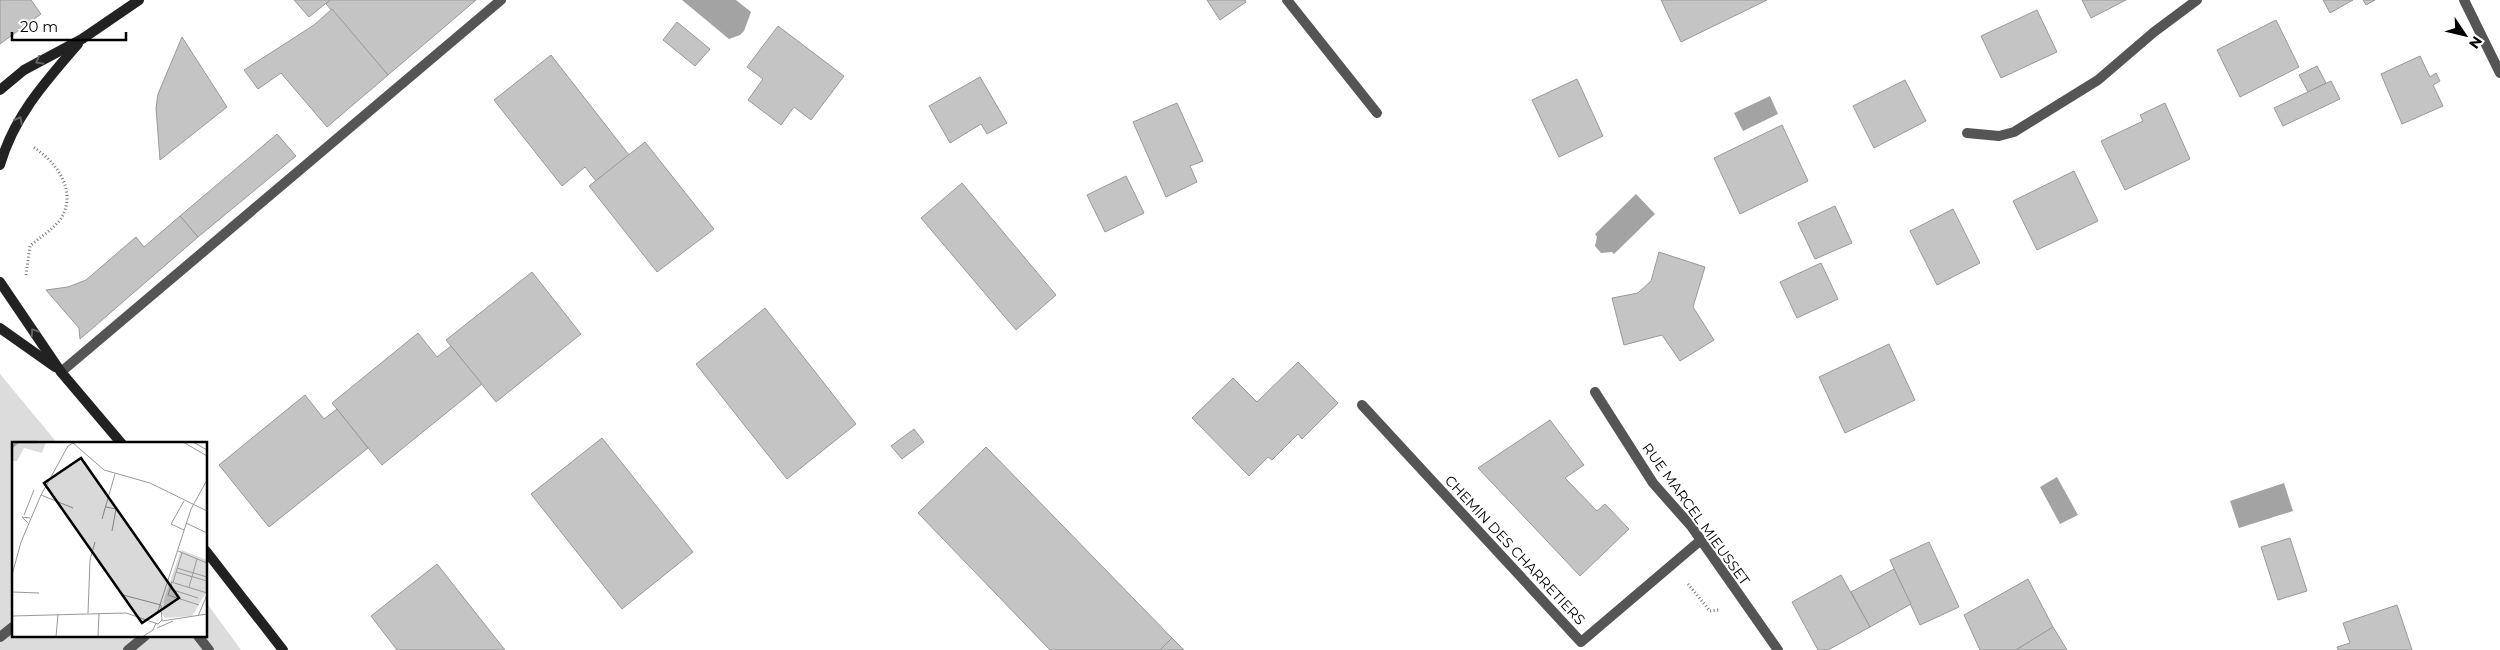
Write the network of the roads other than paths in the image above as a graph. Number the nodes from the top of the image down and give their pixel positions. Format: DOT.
graph roads {
  1 [pos="139,0"];
  2 [pos="501,0"];
  3 [pos="1287,0"];
  4 [pos="2197,0"];
  5 [pos="2464,0"];
  6 [pos="82,40"];
  7 [pos="2500,72"];
  8 [pos="0,90"];
  9 [pos="1378,113"];
  10 [pos="1966,133"];
  11 [pos="0,165"];
  12 [pos="0,282"];
  13 [pos="0,328"];
  14 [pos="62,372"];
  15 [pos="1595,392"];
  16 [pos="1362,405"];
  17 [pos="120,442"];
  18 [pos="1701,540"];
  19 [pos="208,554"];
  20 [pos="12,628"];
  21 [pos="0,637"];
  22 [pos="143,638"];
  23 [pos="200,638"];
  24 [pos="128,650"];
  25 [pos="209,650"];
  26 [pos="283,650"];
  27 [pos="1778,650"];
  1 -- 6 [label="street"];
  2 -- 14 [label="street"];
  3 -- 9 [label="street"];
  4 -- 10 [label="street"];
  5 -- 7 [label="street"];
  6 -- 8 [label="street, one-way"];
  11 -- 6 [label="street, one-way"];
  14 -- 12 [label="street, one-way"];
  13 -- 14 [label="street"];
  14 -- 17 [label="street"];
  15 -- 18 [label="street, RUE MARCEL MIEUSSET"];
  16 -- 18 [label="street, CHEMIN DES CHARRETIERS"];
  18 -- 27 [label="street, RUE MARCEL MIEUSSET"];
  19 -- 26 [label="street"];
  20 -- 21 [label="street"];
  22 -- 24 [label="street"];
  23 -- 25 [label="street"];
}
